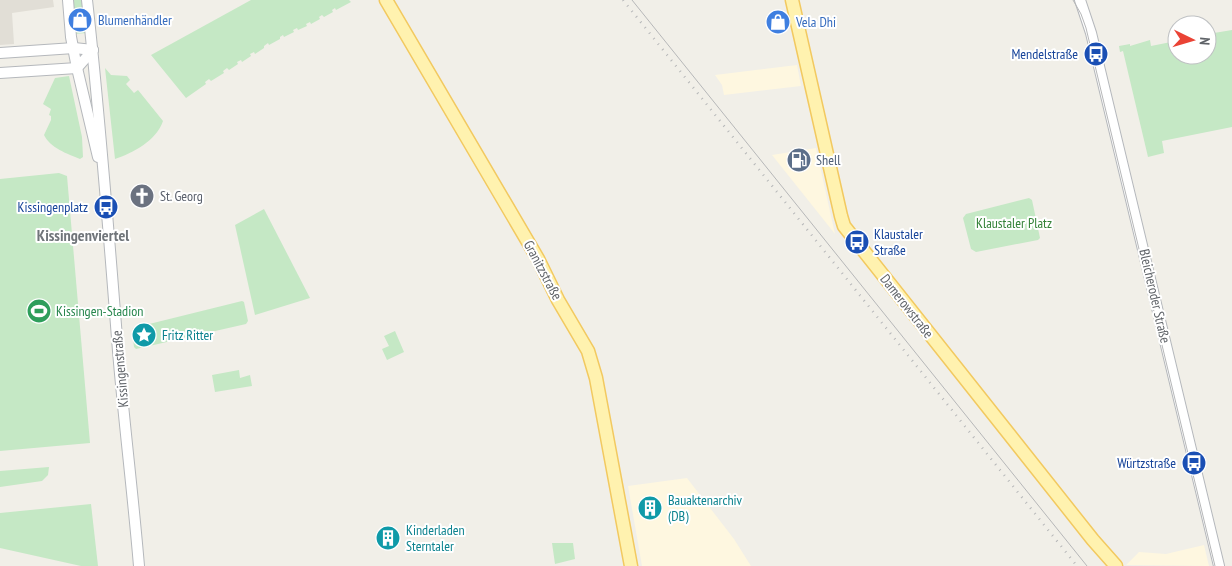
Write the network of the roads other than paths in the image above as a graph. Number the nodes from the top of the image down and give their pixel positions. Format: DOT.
graph roads {
  1 [pos="68,0"];
  2 [pos="87,0"];
  3 [pos="386,0"];
  4 [pos="792,0"];
  5 [pos="1080,0"];
  6 [pos="74,48"];
  7 [pos="93,50"];
  8 [pos="0,53"];
  9 [pos="77,68"];
  10 [pos="0,73"];
  11 [pos="103,172"];
  12 [pos="139,566"];
  13 [pos="631,566"];
  14 [pos="1116,566"];
  15 [pos="1219,566"];
  1 -- 6 [label="street, Kissingenstraße"];
  2 -- 7 [label="street, Kissingenstraße"];
  3 -- 13 [label="main road, Granitzstraße"];
  4 -- 14 [label="main road, Damerowstraße"];
  5 -- 15 [label="street, Bleicheroder Straße"];
  6 -- 7 [label="street"];
  6 -- 8 [label="street"];
  6 -- 9 [label="street, Kissingenstraße"];
  7 -- 9 [label="street"];
  7 -- 11 [label="street, Kissingenstraße"];
  9 -- 10 [label="street"];
  9 -- 11 [label="street, Kissingenstraße"];
  11 -- 12 [label="street, Kissingenstraße"];
}
